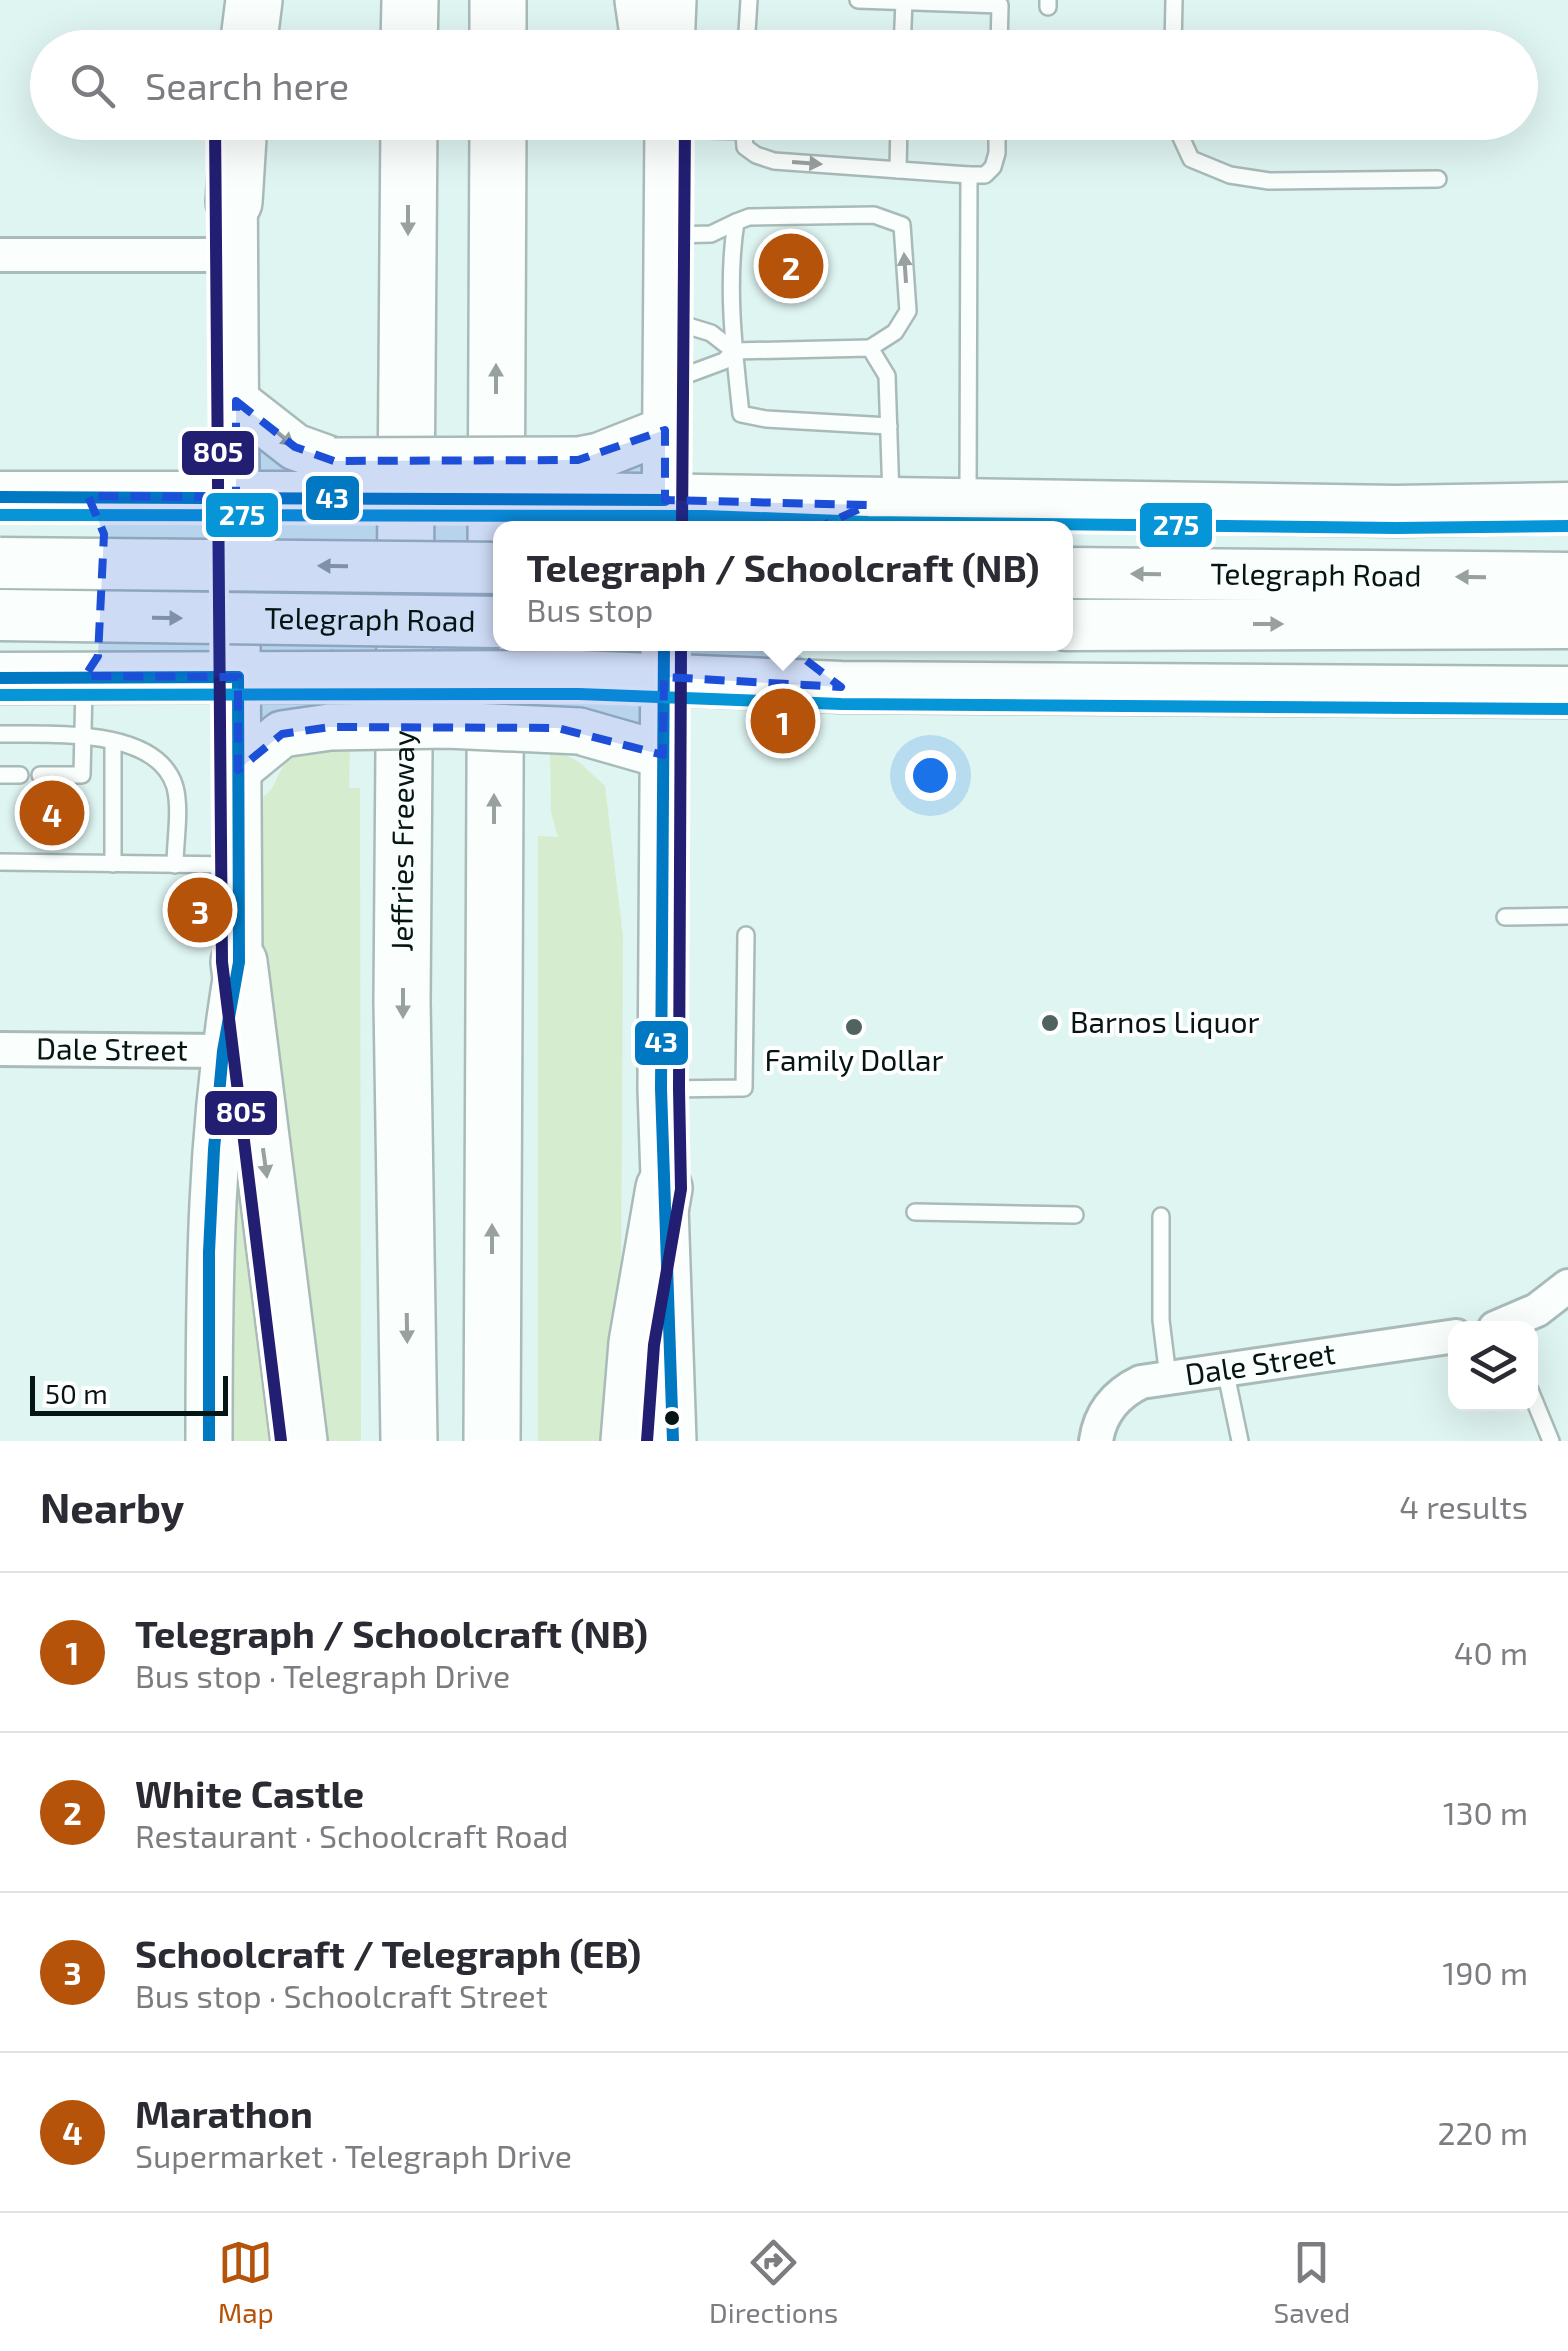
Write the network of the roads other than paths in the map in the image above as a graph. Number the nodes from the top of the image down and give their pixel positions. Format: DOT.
graph roads {
  1 [pos="229,0"];
  2 [pos="254,0"];
  3 [pos="410,0"];
  4 [pos="498,0"];
  5 [pos="643,0"];
  6 [pos="673,0"];
  7 [pos="750,0"];
  8 [pos="858,0"];
  9 [pos="1174,0"];
  10 [pos="904,2"];
  11 [pos="230,30"];
  12 [pos="250,30"];
  13 [pos="409,30"];
  14 [pos="498,30"];
  15 [pos="647,30"];
  16 [pos="672,30"];
  17 [pos="748,30"];
  18 [pos="903,30"];
  19 [pos="999,30"];
  20 [pos="1173,30"];
  21 [pos="236,140"];
  22 [pos="409,140"];
  23 [pos="498,140"];
  24 [pos="668,140"];
  25 [pos="744,140"];
  26 [pos="899,140"];
  27 [pos="996,140"];
  28 [pos="1183,140"];
  29 [pos="898,170"];
  30 [pos="969,176"];
  31 [pos="1438,179"];
  32 [pos="736,222"];
  33 [pos="235,228"];
  34 [pos="667,235"];
  35 [pos="0,254"];
  36 [pos="666,319"];
  37 [pos="870,348"];
  38 [pos="734,352"];
  39 [pos="666,383"];
  40 [pos="236,401"];
  41 [pos="889,426"];
  42 [pos="666,430"];
  43 [pos="333,479"];
  44 [pos="578,479"];
  45 [pos="88,496"];
  46 [pos="236,496"];
  47 [pos="0,497"];
  48 [pos="880,505"];
  49 [pos="968,506"];
  50 [pos="1568,508"];
  51 [pos="665,514"];
  52 [pos="496,521"];
  53 [pos="836,521"];
  54 [pos="0,563"];
  55 [pos="493,568"];
  56 [pos="1073,573"];
  57 [pos="1568,578"];
  58 [pos="0,616"];
  59 [pos="493,622"];
  60 [pos="1568,623"];
  61 [pos="1073,625"];
  62 [pos="496,651"];
  63 [pos="796,651"];
  64 [pos="664,660"];
  65 [pos="85,676"];
  66 [pos="238,676"];
  67 [pos="0,678"];
  68 [pos="841,687"];
  69 [pos="1568,692"];
  70 [pos="0,734"];
  71 [pos="82,735"];
  72 [pos="114,742"];
  73 [pos="663,755"];
  74 [pos="238,770"];
  75 [pos="0,775"];
  76 [pos="20,775"];
  77 [pos="40,775"];
  78 [pos="0,862"];
  79 [pos="113,864"];
  80 [pos="175,864"];
  81 [pos="239,885"];
  82 [pos="1504,916"];
  83 [pos="1568,916"];
  84 [pos="746,935"];
  85 [pos="238,962"];
  86 [pos="0,1049"];
  87 [pos="223,1051"];
  88 [pos="662,1089"];
  89 [pos="664,1188"];
  90 [pos="915,1212"];
  91 [pos="1075,1215"];
  92 [pos="1161,1216"];
  93 [pos="1568,1286"];
  94 [pos="1515,1321"];
  95 [pos="1448,1337"];
  96 [pos="1225,1368"];
  97 [pos="1168,1377"];
  98 [pos="1538,1409"];
  99 [pos="209,1441"];
  100 [pos="299,1441"];
  101 [pos="408,1441"];
  102 [pos="492,1441"];
  103 [pos="629,1441"];
  104 [pos="672,1441"];
  105 [pos="1096,1441"];
  106 [pos="1240,1441"];
  107 [pos="1551,1441"];
  1 -- 11 [label="main road"];
  2 -- 12 [label="highway"];
  3 -- 13 [label="highway"];
  4 -- 14 [label="highway"];
  5 -- 15 [label="highway"];
  6 -- 16 [label="main road"];
  7 -- 17 [label="lane"];
  8 -- 10 [label="lane"];
  9 -- 20 [label="lane"];
  10 -- 18 [label="lane"];
  10 -- 19 [label="lane"];
  21 -- 33 [label="highway"];
  22 -- 101 [label="highway, Jeffries Freeway, one-way"];
  52 -- 23 [label="highway, one-way"];
  24 -- 34 [label="main road"];
  25 -- 29 [label="lane, one-way"];
  26 -- 29 [label="lane"];
  27 -- 30 [label="lane"];
  28 -- 31 [label="lane"];
  29 -- 30 [label="lane"];
  30 -- 49 [label="lane"];
  32 -- 34 [label="lane"];
  37 -- 32 [label="lane, one-way"];
  32 -- 38 [label="lane"];
  33 -- 35 [label="street"];
  33 -- 40 [label="main road"];
  34 -- 36 [label="main road"];
  36 -- 38 [label="lane"];
  36 -- 39 [label="main road"];
  37 -- 38 [label="lane"];
  37 -- 41 [label="lane"];
  38 -- 39 [label="lane"];
  38 -- 41 [label="lane"];
  39 -- 42 [label="main road"];
  40 -- 43 [label="main road, one-way"];
  40 -- 46 [label="main road"];
  41 -- 48 [label="lane"];
  42 -- 44 [label="main road"];
  42 -- 51 [label="main road"];
  43 -- 44 [label="main road, bridge"];
  43 -- 46 [label="main road"];
  44 -- 51 [label="main road"];
  45 -- 46 [label="main road"];
  45 -- 47 [label="main road"];
  45 -- 65 [label="main road"];
  46 -- 66 [label="main road"];
  48 -- 49 [label="main road"];
  48 -- 51 [label="main road"];
  48 -- 53 [label="main road"];
  49 -- 50 [label="main road"];
  55 -- 54 [label="main road, Telegraph Road, one-way, bridge"];
  57 -- 56 [label="main road, Telegraph Road, one-way"];
  58 -- 59 [label="main road, Telegraph Road, one-way, bridge"];
  61 -- 60 [label="main road, Telegraph Road, one-way"];
  102 -- 62 [label="highway, one-way"];
  63 -- 68 [label="main road"];
  64 -- 66 [label="main road, bridge"];
  64 -- 68 [label="main road"];
  64 -- 73 [label="main road"];
  65 -- 66 [label="main road"];
  65 -- 67 [label="main road"];
  65 -- 71 [label="lane"];
  66 -- 74 [label="main road"];
  68 -- 69 [label="main road"];
  70 -- 71 [label="lane"];
  71 -- 72 [label="lane"];
  71 -- 77 [label="lane"];
  72 -- 79 [label="lane"];
  72 -- 80 [label="lane"];
  73 -- 74 [label="main road, bridge"];
  73 -- 88 [label="main road"];
  74 -- 81 [label="main road"];
  75 -- 76 [label="lane"];
  78 -- 79 [label="lane"];
  79 -- 80 [label="lane"];
  80 -- 81 [label="lane"];
  81 -- 85 [label="main road"];
  82 -- 83 [label="lane"];
  84 -- 88 [label="lane"];
  85 -- 87 [label="main road"];
  85 -- 100 [label="highway, one-way"];
  86 -- 87 [label="street, Dale Street"];
  87 -- 99 [label="main road"];
  88 -- 89 [label="main road"];
  89 -- 103 [label="highway"];
  89 -- 104 [label="main road"];
  90 -- 91 [label="lane"];
  92 -- 97 [label="lane"];
  93 -- 94 [label="street"];
  95 -- 96 [label="street, Dale Street"];
  96 -- 97 [label="street, Dale Street"];
  96 -- 106 [label="lane"];
  97 -- 105 [label="street, Dale Street"];
  98 -- 107 [label="lane"];
}
